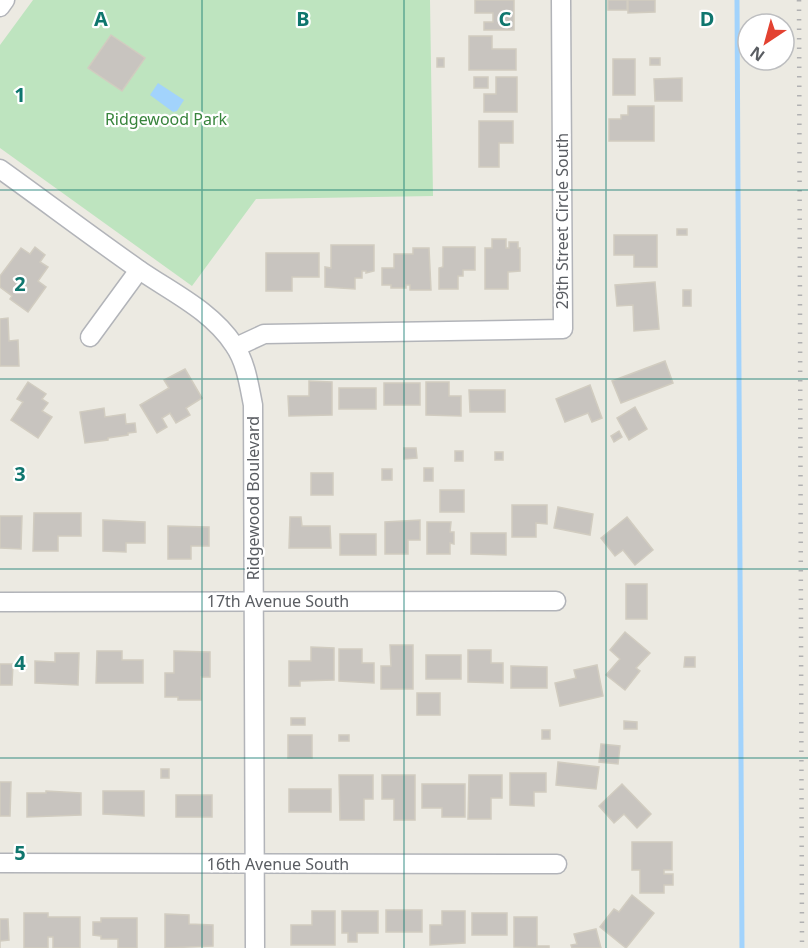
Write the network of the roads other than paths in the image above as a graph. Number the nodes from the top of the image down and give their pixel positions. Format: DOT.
graph roads {
  1 [pos="5,0"];
  2 [pos="561,0"];
  3 [pos="0,7"];
  4 [pos="0,169"];
  5 [pos="139,270"];
  6 [pos="90,337"];
  7 [pos="236,346"];
  8 [pos="253,601"];
  9 [pos="556,601"];
  10 [pos="0,602"];
  11 [pos="0,863"];
  12 [pos="254,863"];
  13 [pos="556,864"];
  14 [pos="255,948"];
  1 -- 3 [label="street"];
  2 -- 7 [label="street, 29th Street Circle South"];
  4 -- 5 [label="street, Ridgewood Boulevard"];
  5 -- 6 [label="street"];
  5 -- 7 [label="street, Ridgewood Boulevard"];
  7 -- 8 [label="street, Ridgewood Boulevard"];
  8 -- 9 [label="street, 17th Avenue South"];
  8 -- 10 [label="street, 17th Avenue South"];
  8 -- 12 [label="street, Ridgewood Boulevard"];
  11 -- 12 [label="street, 16th Avenue South"];
  12 -- 13 [label="street, 16th Avenue South"];
  12 -- 14 [label="street, Ridgewood Boulevard"];
}
